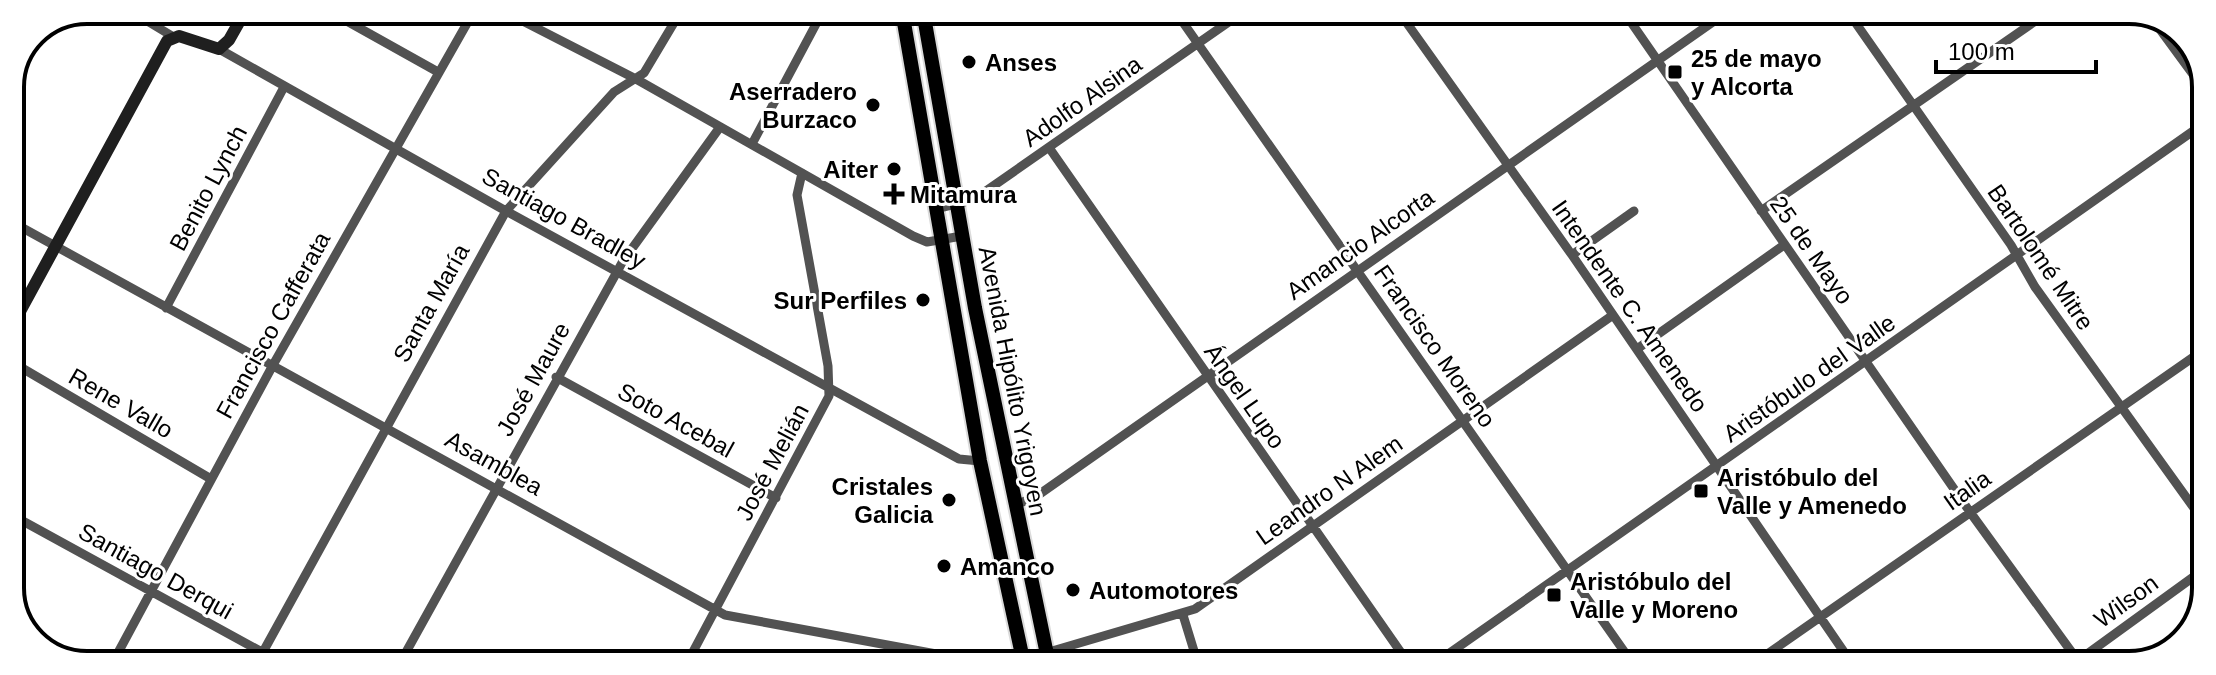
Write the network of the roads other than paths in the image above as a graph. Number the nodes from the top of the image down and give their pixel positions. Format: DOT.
graph roads {
  1 [pos="152,24"];
  2 [pos="238,24"];
  3 [pos="352,24"];
  4 [pos="466,24"];
  5 [pos="528,24"];
  6 [pos="673,24"];
  7 [pos="816,24"];
  8 [pos="904,24"];
  9 [pos="925,24"];
  10 [pos="1184,24"];
  11 [pos="1226,24"];
  12 [pos="1407,24"];
  13 [pos="1632,24"];
  14 [pos="1710,24"];
  15 [pos="1856,24"];
  16 [pos="2031,24"];
  17 [pos="2164,35"];
  18 [pos="172,36"];
  19 [pos="1198,43"];
  20 [pos="219,49"];
  21 [pos="1658,61"];
  22 [pos="2190,70"];
  23 [pos="438,72"];
  24 [pos="636,79"];
  25 [pos="284,87"];
  26 [pos="1914,107"];
  27 [pos="720,127"];
  28 [pos="2192,132"];
  29 [pos="752,144"];
  30 [pos="394,149"];
  31 [pos="1050,149"];
  32 [pos="1508,166"];
  33 [pos="802,173"];
  34 [pos="957,206"];
  35 [pos="936,209"];
  36 [pos="506,211"];
  37 [pos="1634,211"];
  38 [pos="1761,211"];
  39 [pos="24,229"];
  40 [pos="962,236"];
  41 [pos="941,240"];
  42 [pos="1784,245"];
  43 [pos="56,247"];
  44 [pos="1572,255"];
  45 [pos="2017,256"];
  46 [pos="1358,270"];
  47 [pos="617,272"];
  48 [pos="24,305"];
  49 [pos="166,308"];
  50 [pos="1613,315"];
  51 [pos="1637,349"];
  52 [pos="2192,358"];
  53 [pos="1867,362"];
  54 [pos="273,365"];
  55 [pos="24,369"];
  56 [pos="1207,376"];
  57 [pos="556,377"];
  58 [pos="830,390"];
  59 [pos="2120,408"];
  60 [pos="1463,422"];
  61 [pos="384,427"];
  62 [pos="980,461"];
  63 [pos="1717,467"];
  64 [pos="211,479"];
  65 [pos="497,487"];
  66 [pos="776,498"];
  67 [pos="1014,505"];
  68 [pos="2192,506"];
  69 [pos="1970,512"];
  70 [pos="24,522"];
  71 [pos="1311,526"];
  72 [pos="1568,572"];
  73 [pos="2192,578"];
  74 [pos="152,592"];
  75 [pos="715,610"];
  76 [pos="1183,615"];
  77 [pos="1819,618"];
  78 [pos="119,651"];
  79 [pos="261,651"];
  80 [pos="264,651"];
  81 [pos="407,651"];
  82 [pos="693,651"];
  83 [pos="917,651"];
  84 [pos="1016,651"];
  85 [pos="1045,651"];
  86 [pos="1072,651"];
  87 [pos="1194,651"];
  88 [pos="1400,651"];
  89 [pos="1453,651"];
  90 [pos="1624,651"];
  91 [pos="1772,651"];
  92 [pos="1843,651"];
  93 [pos="2068,651"];
  94 [pos="2094,651"];
  1 -- 18 [label="street, Santiago Bradley"];
  2 -- 20 [label="street"];
  3 -- 23 [label="street"];
  4 -- 23 [label="street, Francisco Cafferata"];
  5 -- 24 [label="street"];
  6 -- 24 [label="street, Santa María"];
  7 -- 29 [label="street"];
  8 -- 35 [label="main road, Avenida Hipólito Yrigoyen"];
  9 -- 34 [label="main road, Avenida Hipólito Yrigoyen"];
  10 -- 19 [label="street, Francisco Moreno"];
  11 -- 19 [label="street, Adolfo Alsina"];
  12 -- 32 [label="street, Intendente C. Amenedo"];
  13 -- 21 [label="street, 25 de Mayo"];
  14 -- 21 [label="street, Amancio Alcorta"];
  15 -- 26 [label="street, Bartolomé Mitre"];
  16 -- 26 [label="street"];
  17 -- 22 [label="street"];
  18 -- 20 [label="street, Santiago Bradley"];
  18 -- 43 [label="street"];
  19 -- 31 [label="street, Adolfo Alsina"];
  19 -- 46 [label="street, Francisco Moreno"];
  20 -- 25 [label="street, Santiago Bradley"];
  21 -- 32 [label="street, Amancio Alcorta"];
  21 -- 38 [label="street, 25 de Mayo"];
  23 -- 30 [label="street, Francisco Cafferata"];
  24 -- 27 [label="street"];
  24 -- 36 [label="street, Santa María"];
  25 -- 30 [label="street, Santiago Bradley"];
  25 -- 49 [label="street, Benito Lynch"];
  26 -- 38 [label="street"];
  26 -- 45 [label="street, Bartolomé Mitre"];
  27 -- 29 [label="street"];
  27 -- 47 [label="street, José Maure"];
  28 -- 45 [label="street, Aristóbulo del Valle"];
  29 -- 33 [label="street"];
  30 -- 36 [label="street, Santiago Bradley"];
  30 -- 54 [label="street, Francisco Cafferata"];
  31 -- 34 [label="street, Adolfo Alsina"];
  31 -- 56 [label="street, Ángel Lupo"];
  32 -- 44 [label="street, Intendente C. Amenedo"];
  32 -- 46 [label="street, Amancio Alcorta"];
  33 -- 41 [label="street"];
  33 -- 58 [label="street, José Melián"];
  34 -- 35 [label="street, Adolfo Alsina"];
  34 -- 40 [label="main road, Avenida Hipólito Yrigoyen"];
  35 -- 41 [label="main road, Avenida Hipólito Yrigoyen"];
  36 -- 47 [label="street, Santiago Bradley"];
  36 -- 61 [label="street, Santa María"];
  37 -- 44 [label="street"];
  38 -- 42 [label="street, 25 de Mayo"];
  39 -- 43 [label="street, Asamblea"];
  40 -- 41 [label="street"];
  40 -- 67 [label="main road, Avenida Hipólito Yrigoyen"];
  41 -- 62 [label="main road, Avenida Hipólito Yrigoyen"];
  42 -- 51 [label="street"];
  42 -- 53 [label="street, 25 de Mayo"];
  43 -- 48 [label="street"];
  43 -- 49 [label="street, Asamblea"];
  44 -- 50 [label="street, Intendente C. Amenedo"];
  45 -- 53 [label="street, Aristóbulo del Valle"];
  45 -- 59 [label="street, Bartolomé Mitre"];
  46 -- 56 [label="street, Amancio Alcorta"];
  46 -- 60 [label="street, Francisco Moreno"];
  47 -- 57 [label="street, José Maure"];
  47 -- 58 [label="street, Santiago Bradley"];
  49 -- 54 [label="street, Asamblea"];
  50 -- 51 [label="street, Intendente C. Amenedo"];
  50 -- 60 [label="street, Leandro N Alem"];
  51 -- 63 [label="street, Intendente C. Amenedo"];
  52 -- 59 [label="street, Italia"];
  53 -- 63 [label="street, Aristóbulo del Valle"];
  53 -- 69 [label="street, 25 de Mayo"];
  54 -- 61 [label="street, Asamblea"];
  54 -- 64 [label="street, Francisco Cafferata"];
  55 -- 64 [label="street, Rene Vallo"];
  56 -- 67 [label="street, Amancio Alcorta"];
  56 -- 71 [label="street, Ángel Lupo"];
  57 -- 65 [label="street, José Maure"];
  57 -- 66 [label="street, Soto Acebal"];
  58 -- 62 [label="street, Santiago Bradley"];
  58 -- 66 [label="street, José Melián"];
  59 -- 68 [label="street, Bartolomé Mitre"];
  59 -- 69 [label="street, Italia"];
  60 -- 71 [label="street, Leandro N Alem"];
  60 -- 72 [label="street, Francisco Moreno"];
  61 -- 65 [label="street, Asamblea"];
  61 -- 80 [label="street, Santa María"];
  62 -- 84 [label="main road, Avenida Hipólito Yrigoyen"];
  63 -- 72 [label="street, Aristóbulo del Valle"];
  63 -- 77 [label="street, Intendente C. Amenedo"];
  64 -- 74 [label="street, Francisco Cafferata"];
  65 -- 75 [label="street, Asamblea"];
  65 -- 81 [label="street, José Maure"];
  66 -- 75 [label="street, José Melián"];
  67 -- 85 [label="main road, Avenida Hipólito Yrigoyen"];
  69 -- 77 [label="street, Italia"];
  69 -- 93 [label="street, 25 de Mayo"];
  70 -- 74 [label="street, Santiago Derqui"];
  71 -- 76 [label="street, Leandro N Alem"];
  71 -- 88 [label="street, Ángel Lupo"];
  72 -- 89 [label="street, Aristóbulo del Valle"];
  72 -- 90 [label="street, Francisco Moreno"];
  73 -- 94 [label="street, Wilson"];
  74 -- 78 [label="street, Francisco Cafferata"];
  74 -- 79 [label="street, Santiago Derqui"];
  75 -- 82 [label="street, José Melián"];
  75 -- 83 [label="street, Asamblea"];
  76 -- 86 [label="street, Leandro N Alem"];
  76 -- 87 [label="street"];
  77 -- 91 [label="street, Italia"];
  77 -- 92 [label="street, Intendente C. Amenedo"];
}
